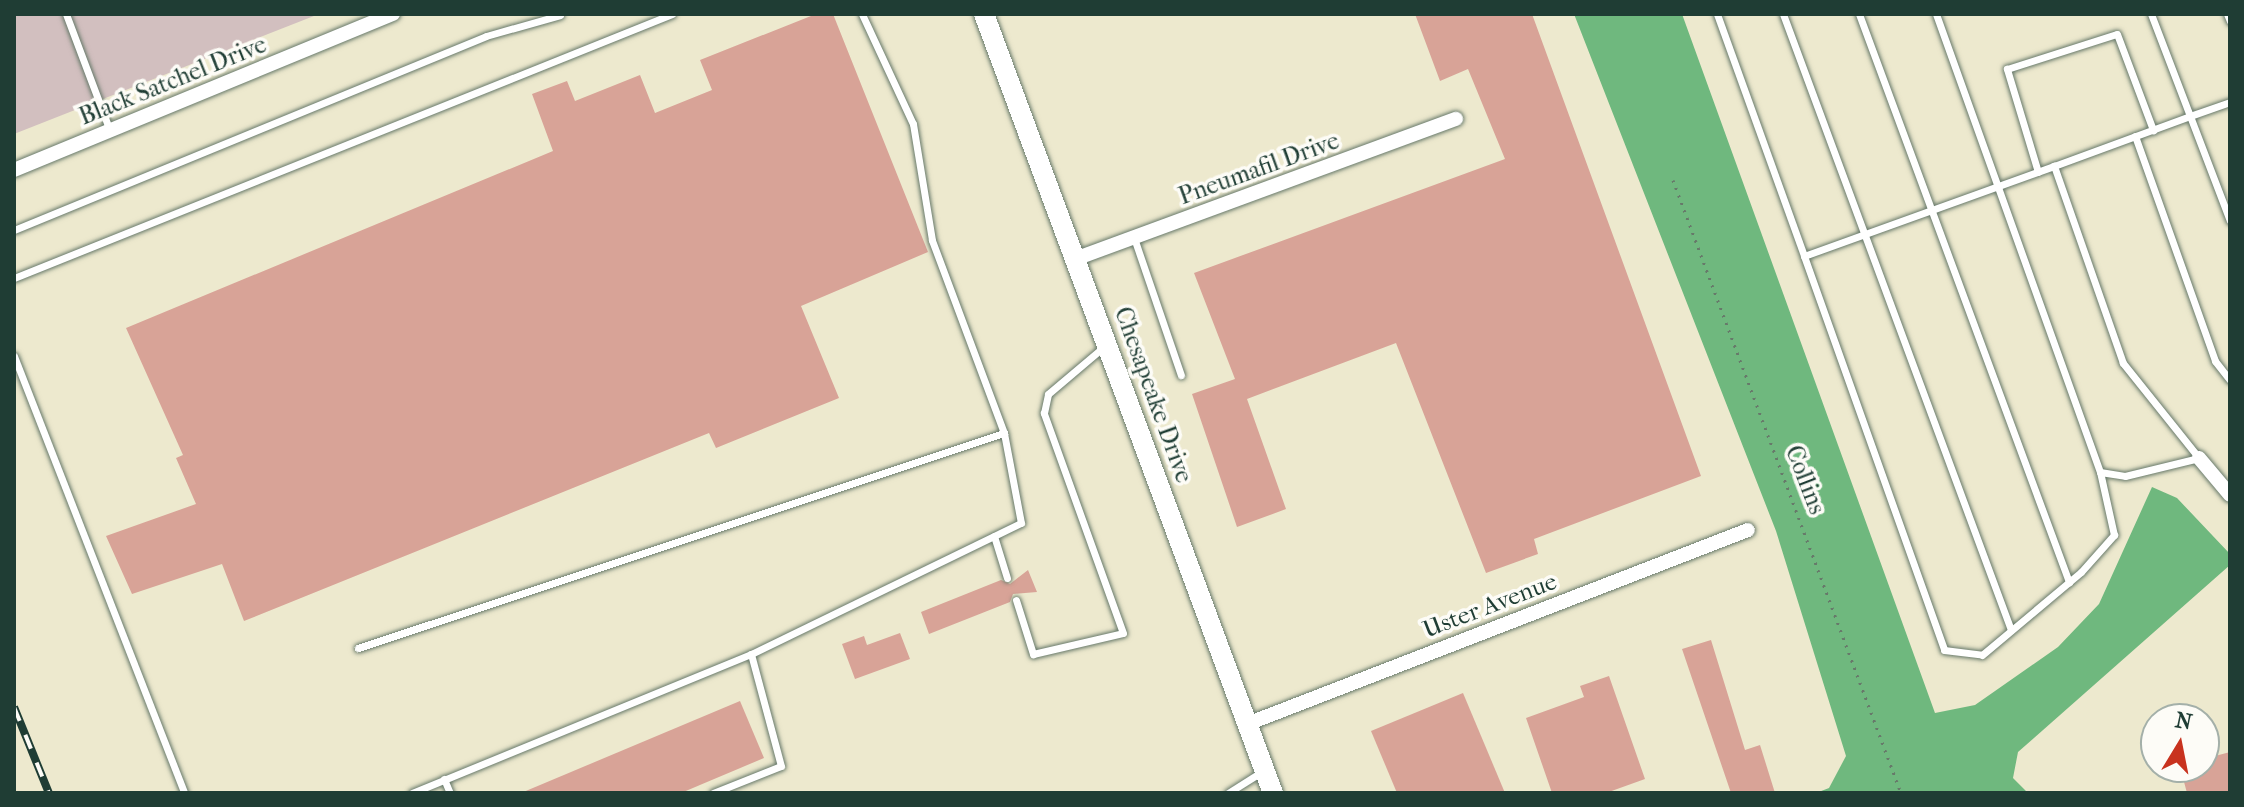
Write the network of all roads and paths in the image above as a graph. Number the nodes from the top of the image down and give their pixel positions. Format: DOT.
graph roads {
  1 [pos="66,14"];
  2 [pos="393,14"];
  3 [pos="561,14"];
  4 [pos="862,14"];
  5 [pos="984,14"];
  6 [pos="1717,14"];
  7 [pos="1783,14"];
  8 [pos="1859,14"];
  9 [pos="1936,14"];
  10 [pos="2151,14"];
  11 [pos="2227,14"];
  12 [pos="671,15"];
  13 [pos="2230,21"];
  14 [pos="2230,102"];
  15 [pos="2190,116"];
  16 [pos="1456,119"];
  17 [pos="2153,130"];
  18 [pos="110,131"];
  19 [pos="2135,136"];
  20 [pos="2054,166"];
  21 [pos="14,170"];
  22 [pos="2038,172"];
  23 [pos="1673,180"];
  24 [pos="1998,187"];
  25 [pos="1932,211"];
  26 [pos="2230,221"];
  27 [pos="14,230"];
  28 [pos="1868,234"];
  29 [pos="1134,238"];
  30 [pos="1804,256"];
  31 [pos="1075,259"];
  32 [pos="14,278"];
  33 [pos="1107,344"];
  34 [pos="14,356"];
  35 [pos="1181,375"];
  36 [pos="2230,380"];
  37 [pos="1004,433"];
  38 [pos="2199,458"];
  39 [pos="2100,472"];
  40 [pos="2230,495"];
  41 [pos="1748,530"];
  42 [pos="994,536"];
  43 [pos="1007,578"];
  44 [pos="2069,582"];
  45 [pos="1016,600"];
  46 [pos="2011,630"];
  47 [pos="358,648"];
  48 [pos="751,654"];
  49 [pos="1247,724"];
  50 [pos="1265,770"];
  51 [pos="444,779"];
  52 [pos="184,793"];
  53 [pos="412,793"];
  54 [pos="450,793"];
  55 [pos="713,793"];
  56 [pos="1228,793"];
  57 [pos="1273,793"];
  58 [pos="1901,793"];
  1 -- 18 [label="lane"];
  2 -- 18 [label="street, Black Satchel Drive"];
  3 -- 27 [label="lane"];
  4 -- 37 [label="lane"];
  5 -- 31 [label="street, Chesapeake Drive"];
  6 -- 30 [label="lane"];
  7 -- 28 [label="lane"];
  8 -- 25 [label="lane"];
  9 -- 24 [label="lane"];
  10 -- 15 [label="lane"];
  11 -- 13 [label="lane"];
  12 -- 32 [label="lane"];
  14 -- 15 [label="lane"];
  15 -- 17 [label="lane"];
  15 -- 26 [label="lane"];
  16 -- 29 [label="street, Pneumafil Drive"];
  17 -- 19 [label="lane"];
  17 -- 22 [label="lane"];
  18 -- 21 [label="street, Black Satchel Drive"];
  19 -- 20 [label="lane"];
  19 -- 36 [label="lane"];
  20 -- 22 [label="lane"];
  20 -- 38 [label="lane"];
  22 -- 24 [label="lane"];
  23 -- 58 [label="path, Collins"];
  24 -- 25 [label="lane"];
  24 -- 39 [label="lane"];
  25 -- 28 [label="lane"];
  25 -- 44 [label="lane"];
  28 -- 30 [label="lane"];
  28 -- 46 [label="lane"];
  29 -- 31 [label="street, Pneumafil Drive"];
  29 -- 35 [label="lane"];
  30 -- 46 [label="lane"];
  31 -- 33 [label="street, Chesapeake Drive"];
  33 -- 45 [label="lane"];
  33 -- 49 [label="street, Chesapeake Drive"];
  34 -- 52 [label="lane"];
  37 -- 42 [label="lane"];
  37 -- 47 [label="lane"];
  38 -- 39 [label="lane"];
  38 -- 40 [label="street"];
  39 -- 44 [label="lane"];
  41 -- 49 [label="street, Uster Avenue"];
  42 -- 43 [label="lane"];
  42 -- 48 [label="lane"];
  44 -- 46 [label="lane"];
  48 -- 51 [label="lane"];
  48 -- 55 [label="lane"];
  49 -- 50 [label="street, Chesapeake Drive"];
  50 -- 56 [label="lane"];
  50 -- 57 [label="street, Chesapeake Drive"];
  51 -- 53 [label="lane"];
  51 -- 54 [label="lane"];
}
